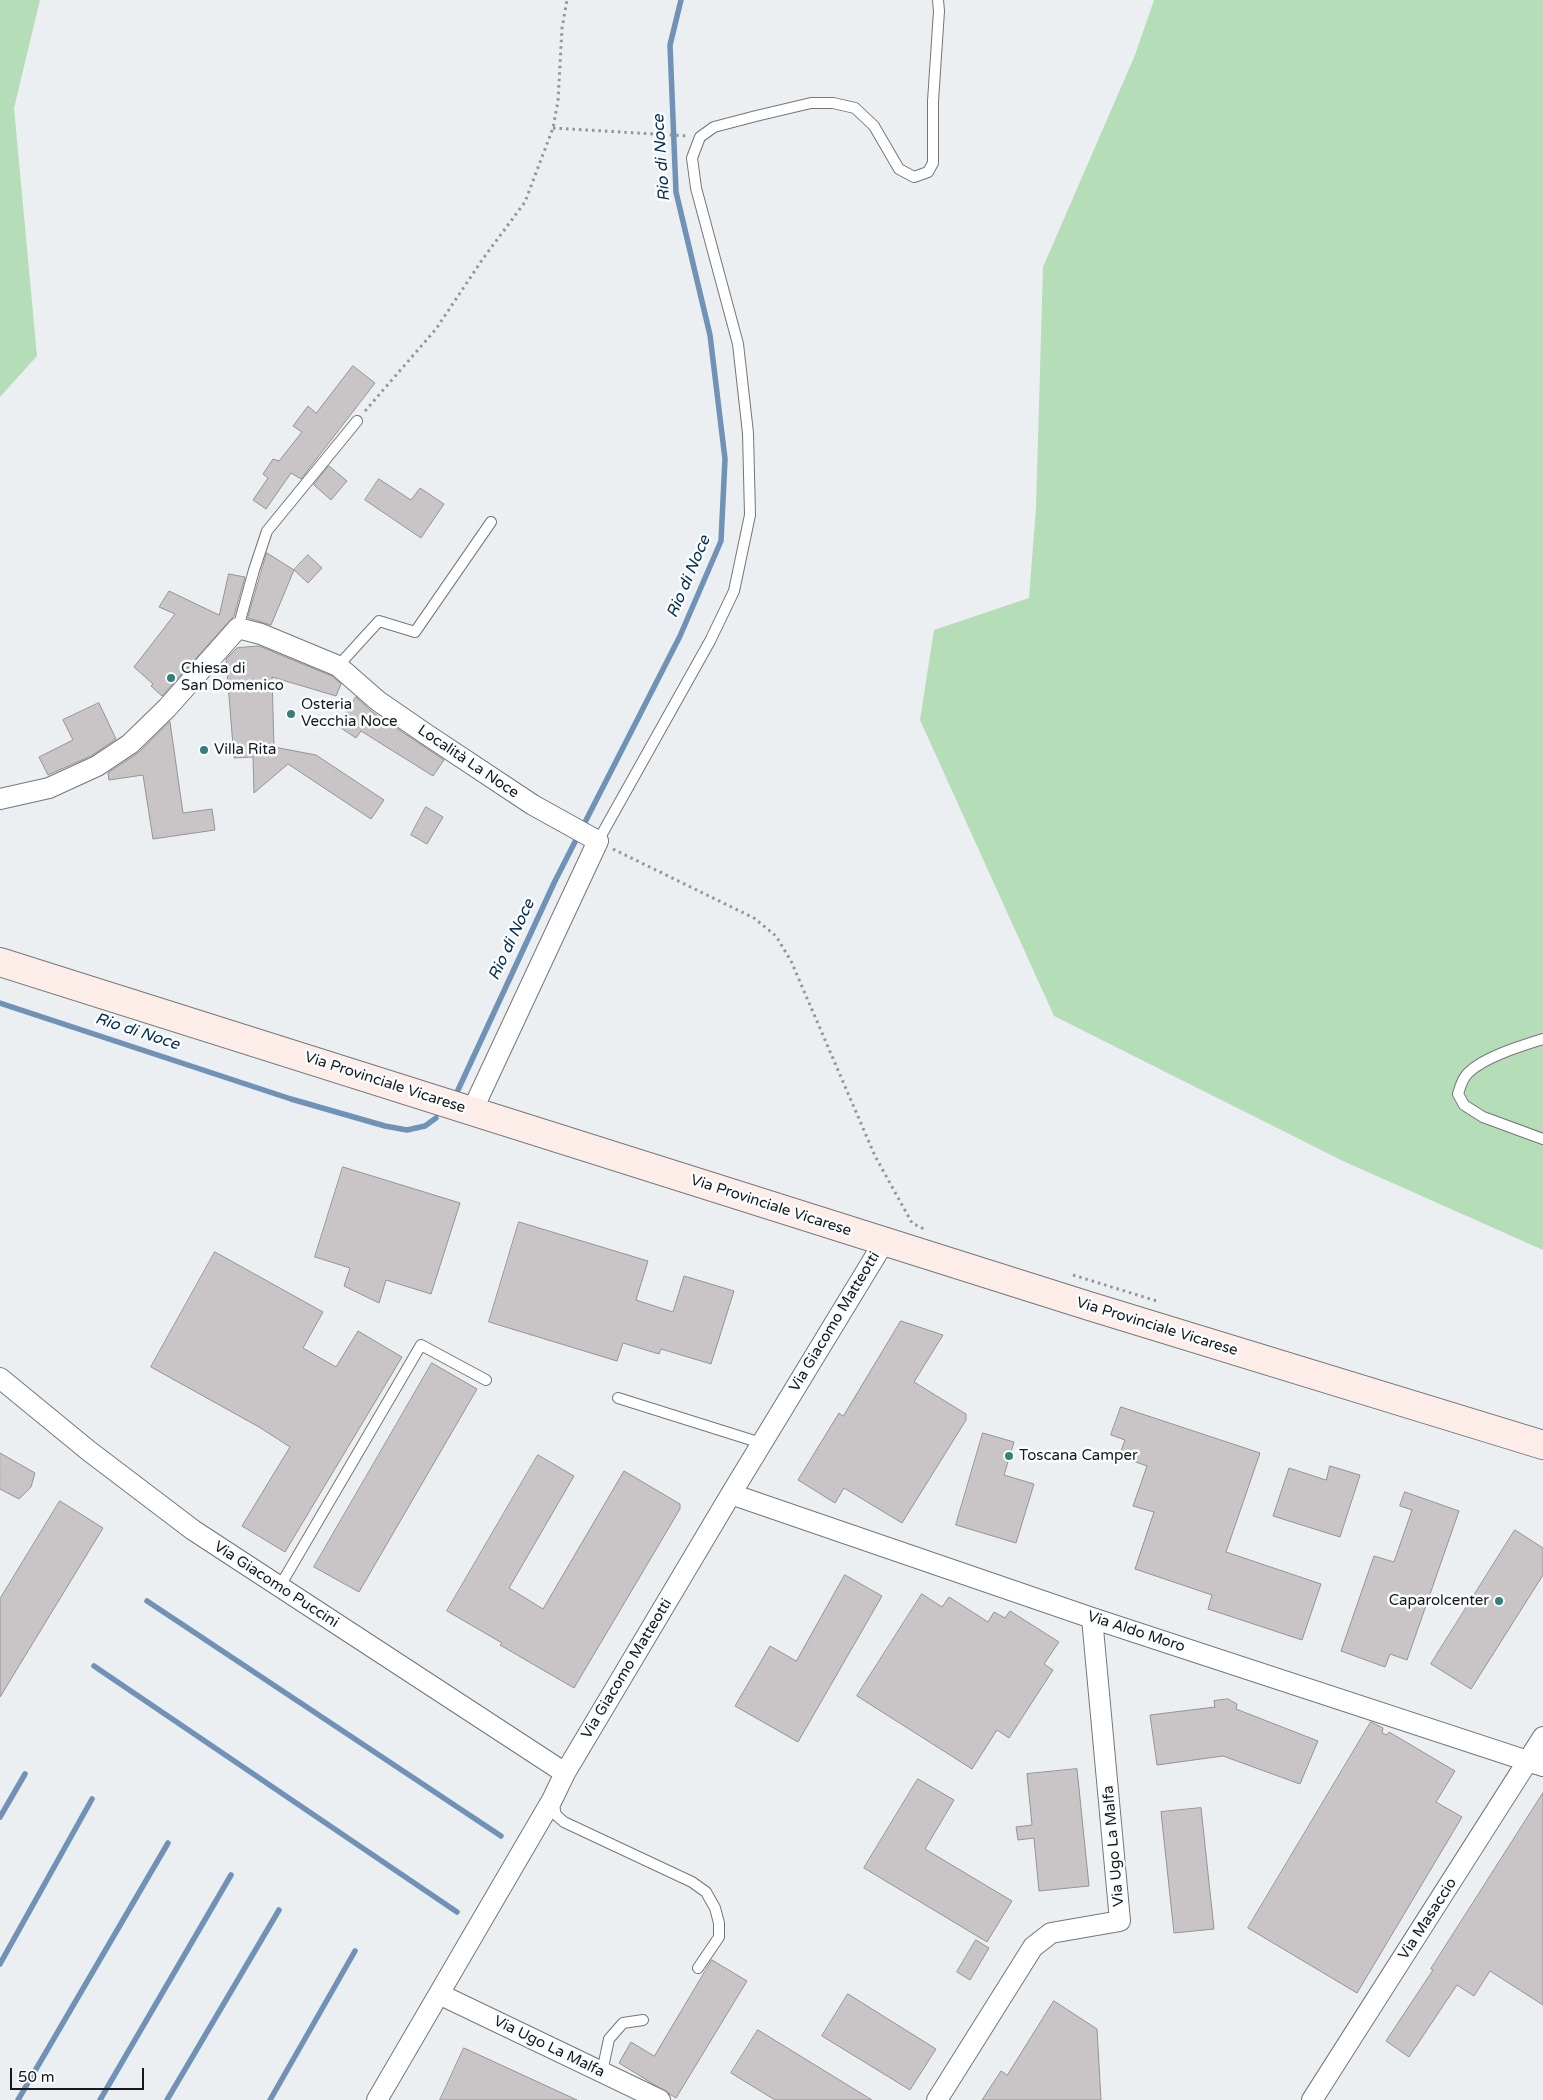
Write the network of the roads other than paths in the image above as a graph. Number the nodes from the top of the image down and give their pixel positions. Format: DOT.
graph roads {
  1 [pos="938,0"];
  2 [pos="357,421"];
  3 [pos="491,522"];
  4 [pos="238,628"];
  5 [pos="338,666"];
  6 [pos="0,799"];
  7 [pos="587,835"];
  8 [pos="0,962"];
  9 [pos="1543,1039"];
  10 [pos="472,1111"];
  11 [pos="1543,1139"];
  12 [pos="884,1242"];
  13 [pos="0,1378"];
  14 [pos="486,1380"];
  15 [pos="618,1398"];
  16 [pos="761,1443"];
  17 [pos="1543,1445"];
  18 [pos="731,1494"];
  19 [pos="280,1586"];
  20 [pos="1092,1618"];
  21 [pos="1543,1737"];
  22 [pos="1535,1763"];
  23 [pos="565,1773"];
  24 [pos="552,1800"];
  25 [pos="698,1968"];
  26 [pos="439,1994"];
  27 [pos="643,2020"];
  28 [pos="602,2072"];
  29 [pos="377,2100"];
  30 [pos="660,2100"];
  31 [pos="937,2100"];
  32 [pos="1312,2100"];
  1 -- 7 [label="lane"];
  2 -- 4 [label="lane"];
  3 -- 5 [label="lane"];
  4 -- 5 [label="street, Località La Noce"];
  4 -- 6 [label="street"];
  5 -- 7 [label="street, Località La Noce"];
  7 -- 10 [label="street"];
  8 -- 10 [label="main road, Via Provinciale Vicarese"];
  9 -- 11 [label="lane"];
  10 -- 12 [label="main road, Via Provinciale Vicarese"];
  12 -- 16 [label="street, Via Giacomo Matteotti"];
  12 -- 17 [label="main road, Via Provinciale Vicarese"];
  13 -- 19 [label="street, Via Giacomo Puccini"];
  14 -- 19 [label="lane"];
  15 -- 16 [label="lane"];
  16 -- 18 [label="street, Via Giacomo Matteotti"];
  18 -- 20 [label="street, Via Aldo Moro"];
  18 -- 23 [label="street, Via Giacomo Matteotti"];
  19 -- 23 [label="street, Via Giacomo Puccini"];
  20 -- 22 [label="street, Via Aldo Moro"];
  20 -- 31 [label="street, Via Ugo La Malfa"];
  21 -- 22 [label="street, Via Masaccio"];
  22 -- 32 [label="street, Via Masaccio"];
  23 -- 24 [label="street, Via Giacomo Matteotti"];
  24 -- 25 [label="lane"];
  24 -- 26 [label="street, Via Giacomo Matteotti"];
  26 -- 28 [label="street, Via Ugo La Malfa"];
  26 -- 29 [label="street, Via Giacomo Matteotti"];
  27 -- 28 [label="lane"];
  28 -- 30 [label="street, Via Ugo La Malfa"];
}
